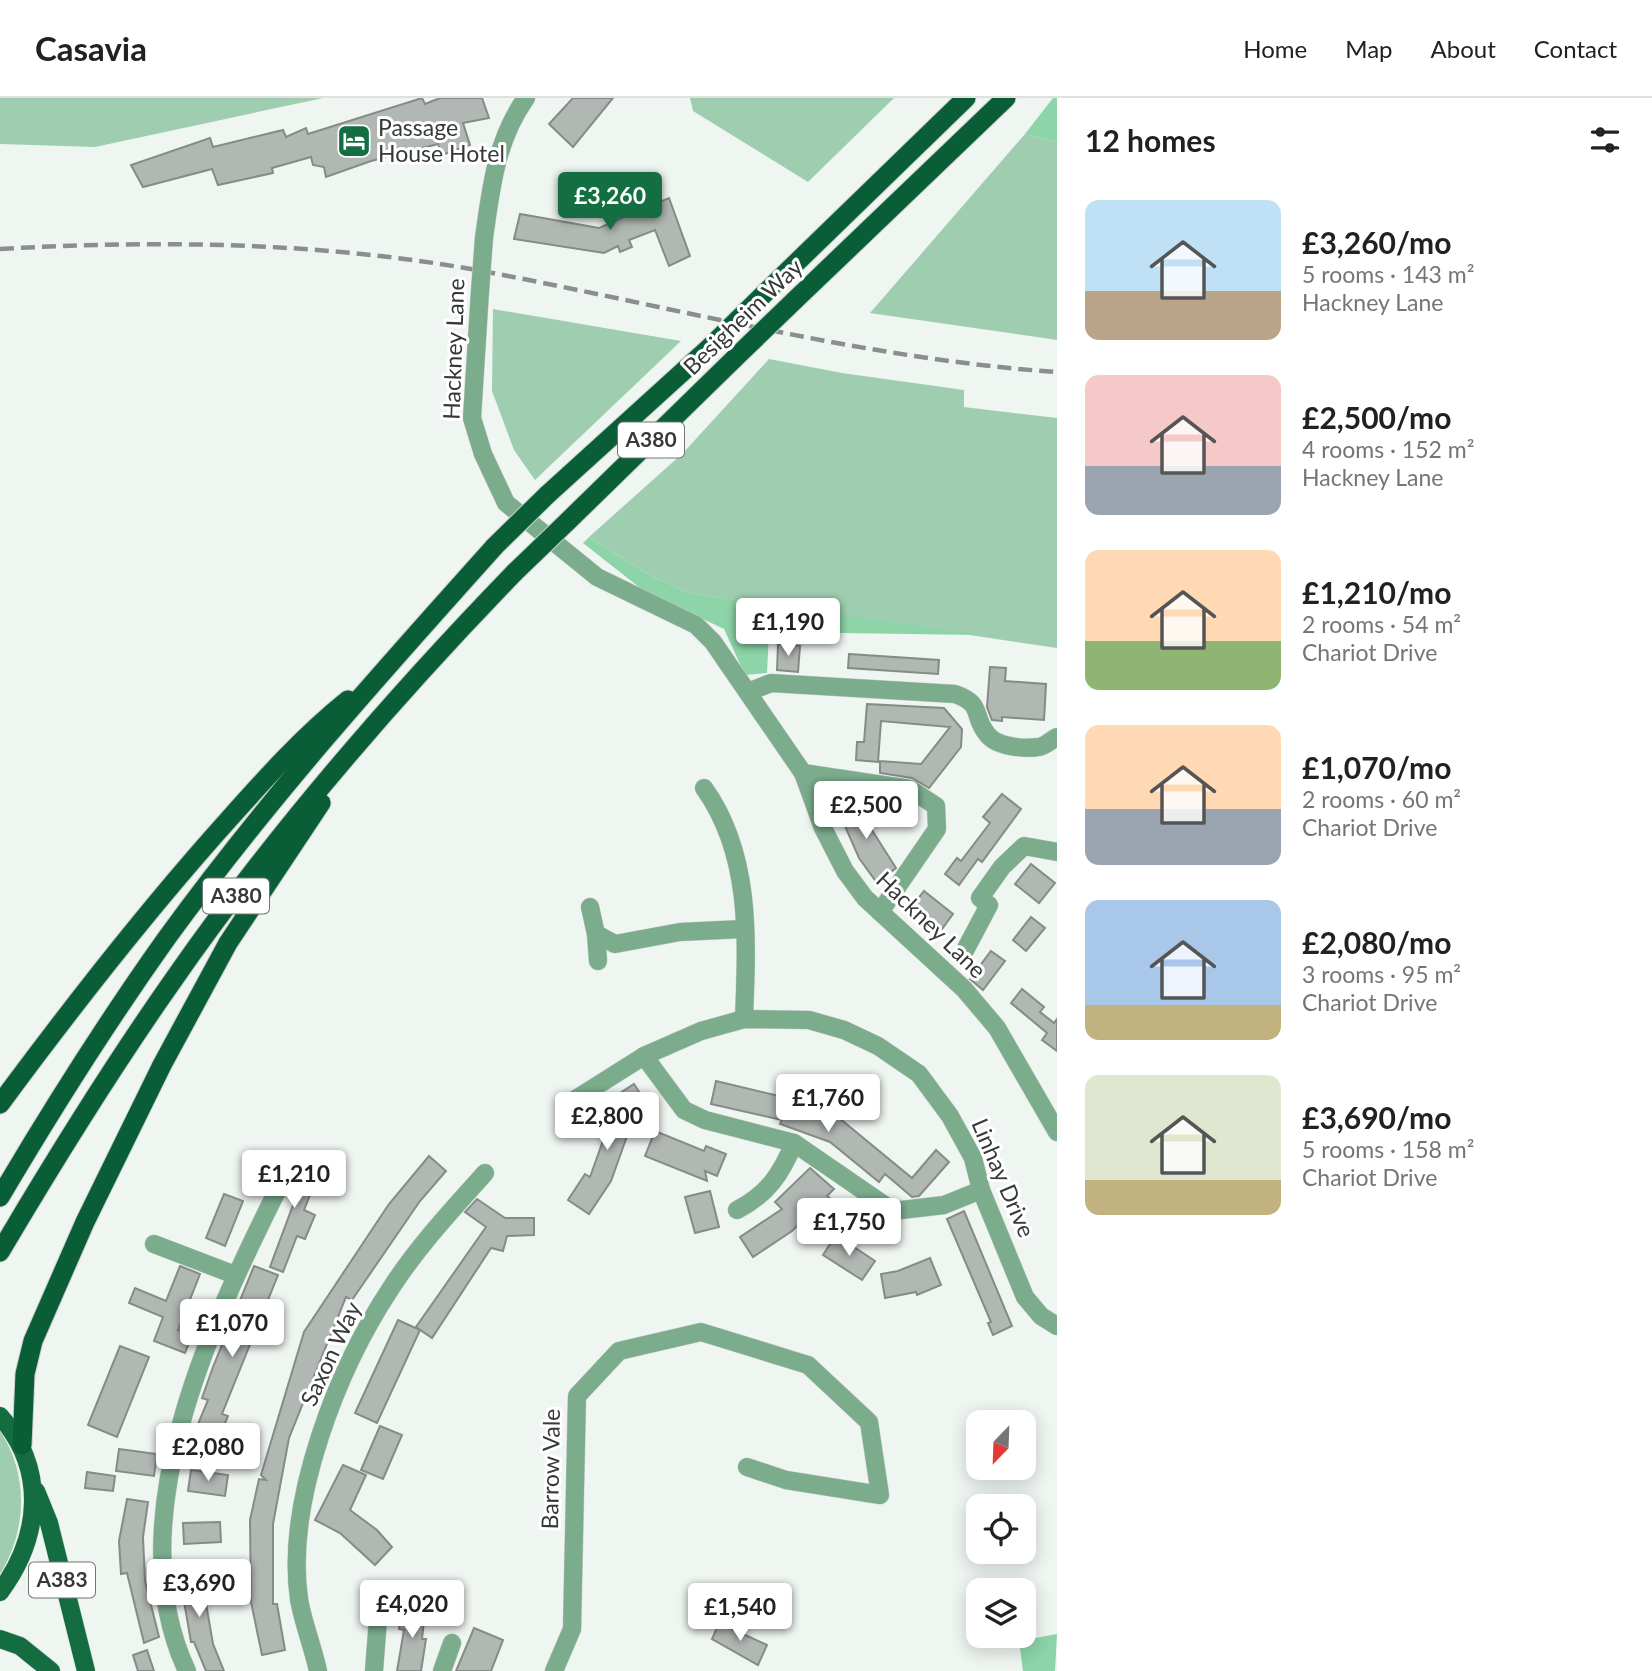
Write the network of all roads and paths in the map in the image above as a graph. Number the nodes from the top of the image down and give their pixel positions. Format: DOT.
graph roads {
  1 [pos="526,98"];
  2 [pos="966,98"];
  3 [pos="1006,98"];
  4 [pos="381,673"];
  5 [pos="748,692"];
  6 [pos="1057,737"];
  7 [pos="356,746"];
  8 [pos="803,773"];
  9 [pos="704,788"];
  10 [pos="1057,852"];
  11 [pos="590,907"];
  12 [pos="880,912"];
  13 [pos="743,929"];
  14 [pos="596,934"];
  15 [pos="962,956"];
  16 [pos="597,961"];
  17 [pos="744,1019"];
  18 [pos="644,1056"];
  19 [pos="572,1102"];
  20 [pos="0,1104"];
  21 [pos="1057,1132"];
  22 [pos="794,1143"];
  23 [pos="485,1173"];
  24 [pos="981,1190"];
  25 [pos="277,1191"];
  26 [pos="0,1196"];
  27 [pos="737,1210"];
  28 [pos="154,1244"];
  29 [pos="0,1252"];
  30 [pos="235,1275"];
  31 [pos="1057,1326"];
  32 [pos="0,1416"];
  33 [pos="22,1445"];
  34 [pos="747,1467"];
  35 [pos="36,1491"];
  36 [pos="0,1592"];
  37 [pos="378,1619"];
  38 [pos="0,1639"];
  39 [pos="452,1643"];
  40 [pos="51,1671"];
  41 [pos="86,1671"];
  42 [pos="187,1671"];
  43 [pos="318,1671"];
  44 [pos="374,1671"];
  45 [pos="442,1671"];
  46 [pos="554,1671"];
  1 -- 5 [label="street, Hackney Lane, bridge"];
  2 -- 4 [label="highway, Besigheim Way / A380, bridge"];
  3 -- 7 [label="highway, Besigheim Way / A380, bridge"];
  4 -- 20 [label="highway, A380"];
  4 -- 26 [label="highway, A380"];
  5 -- 6 [label="street"];
  5 -- 8 [label="street, Hackney Lane"];
  7 -- 29 [label="highway, A380"];
  7 -- 33 [label="highway, A380"];
  8 -- 12 [label="street, Hackney Lane"];
  8 -- 12 [label="street"];
  9 -- 13 [label="street"];
  10 -- 15 [label="street"];
  11 -- 14 [label="street"];
  12 -- 21 [label="street, Hackney Lane"];
  13 -- 14 [label="street"];
  13 -- 17 [label="street"];
  14 -- 16 [label="street"];
  17 -- 18 [label="street, Linhay Drive"];
  17 -- 24 [label="street, Linhay Drive"];
  18 -- 19 [label="street, Linhay Drive"];
  18 -- 22 [label="street"];
  22 -- 24 [label="street"];
  22 -- 27 [label="street"];
  23 -- 43 [label="street, Saxon Way"];
  24 -- 31 [label="street, Linhay Drive"];
  25 -- 30 [label="street"];
  28 -- 30 [label="street"];
  30 -- 42 [label="street"];
  32 -- 33 [label="main road"];
  33 -- 35 [label="main road"];
  34 -- 46 [label="street, Barrow Vale"];
  35 -- 36 [label="main road"];
  35 -- 41 [label="main road, A383"];
  37 -- 44 [label="street"];
  38 -- 40 [label="main road"];
  39 -- 45 [label="street"];
}
